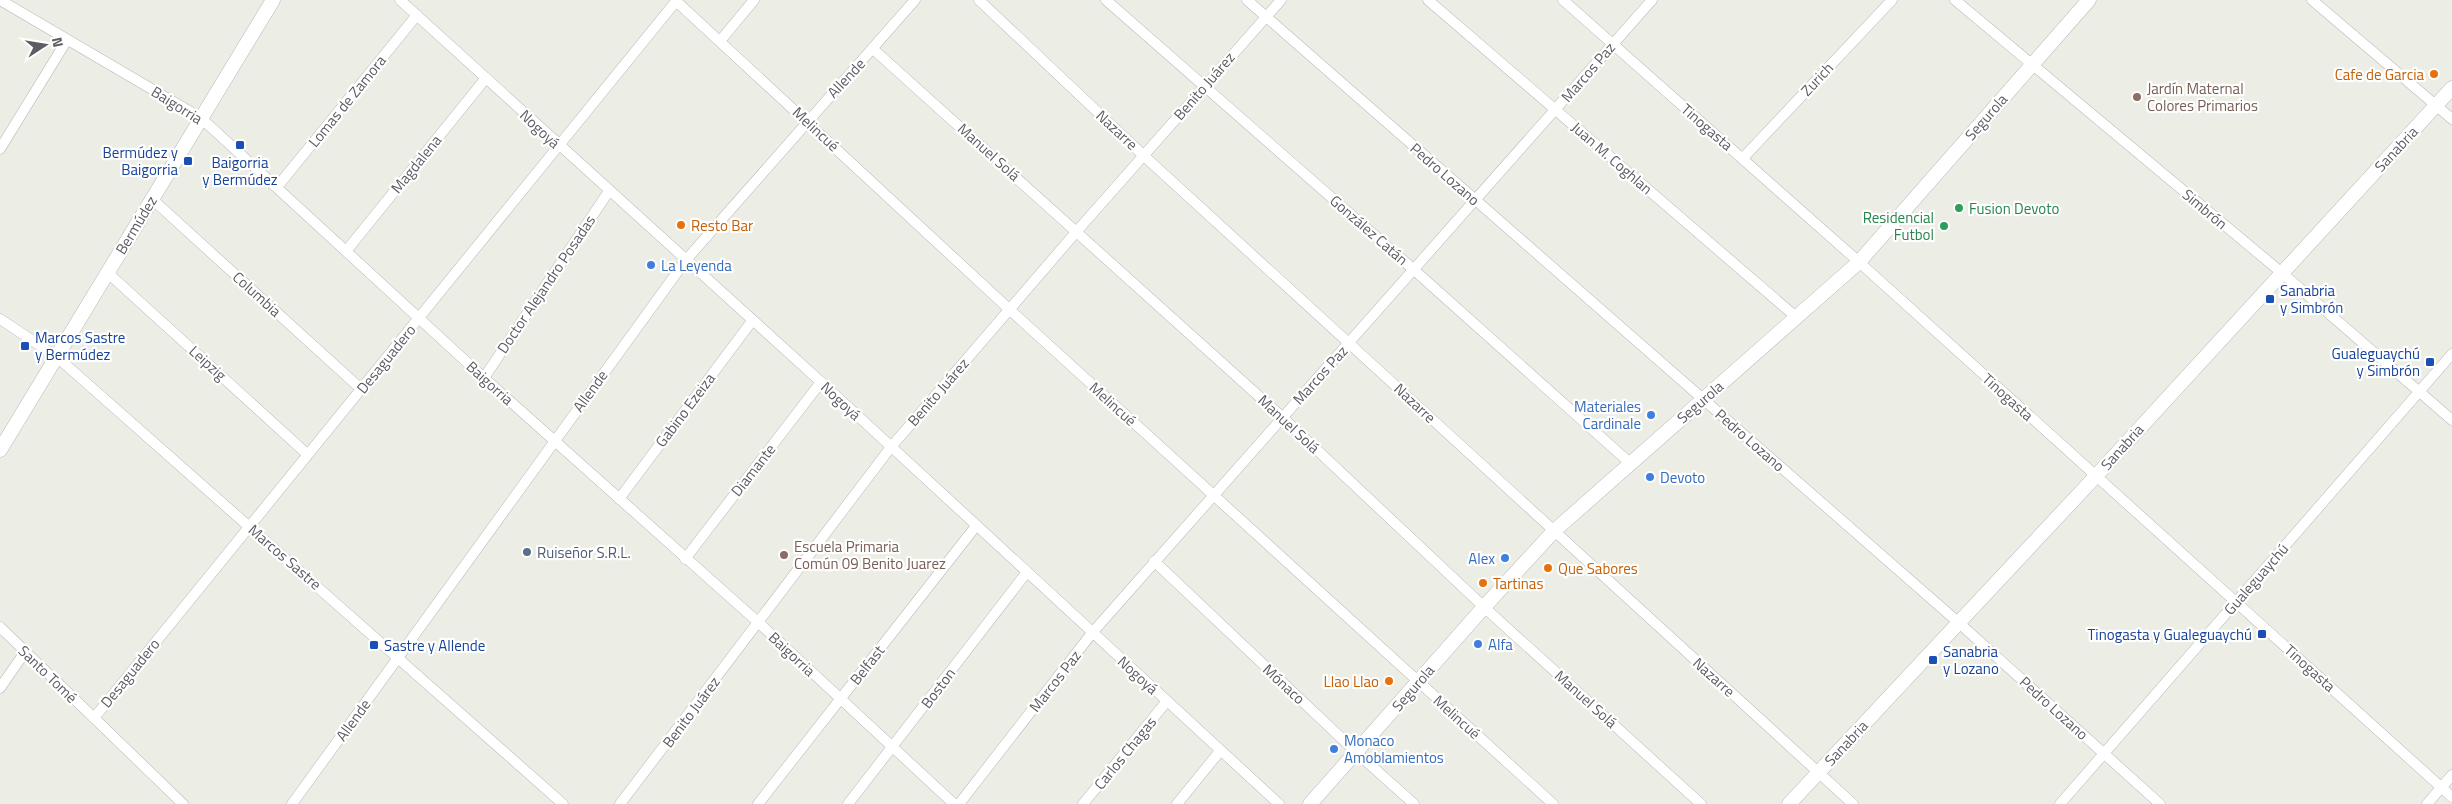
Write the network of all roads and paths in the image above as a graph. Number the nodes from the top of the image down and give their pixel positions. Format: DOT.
graph roads {
  1 [pos="0,0"];
  2 [pos="273,0"];
  3 [pos="400,0"];
  4 [pos="677,0"];
  5 [pos="754,0"];
  6 [pos="915,0"];
  7 [pos="979,0"];
  8 [pos="1106,0"];
  9 [pos="1247,0"];
  10 [pos="1281,0"];
  11 [pos="1428,0"];
  12 [pos="1562,0"];
  13 [pos="1652,0"];
  14 [pos="1892,0"];
  15 [pos="1955,0"];
  16 [pos="2089,0"];
  17 [pos="2312,0"];
  18 [pos="416,15"];
  19 [pos="1265,16"];
  20 [pos="66,40"];
  21 [pos="720,41"];
  22 [pos="1612,44"];
  23 [pos="873,49"];
  24 [pos="2032,65"];
  25 [pos="486,78"];
  26 [pos="1205,86"];
  27 [pos="2452,88"];
  28 [pos="2436,105"];
  29 [pos="1556,110"];
  30 [pos="201,118"];
  31 [pos="2452,119"];
  32 [pos="807,120"];
  33 [pos="559,146"];
  34 [pos="0,149"];
  35 [pos="1143,155"];
  36 [pos="1743,158"];
  37 [pos="277,186"];
  38 [pos="609,191"];
  39 [pos="152,199"];
  40 [pos="1476,200"];
  41 [pos="1077,231"];
  42 [pos="347,250"];
  43 [pos="686,260"];
  44 [pos="1859,262"];
  45 [pos="1413,269"];
  46 [pos="108,273"];
  47 [pos="2282,273"];
  48 [pos="1009,310"];
  49 [pos="1796,317"];
  50 [pos="419,318"];
  51 [pos="0,319"];
  52 [pos="752,321"];
  53 [pos="1348,342"];
  54 [pos="2452,354"];
  55 [pos="57,357"];
  56 [pos="484,378"];
  57 [pos="820,382"];
  58 [pos="361,389"];
  59 [pos="2419,391"];
  60 [pos="1704,399"];
  61 [pos="1282,417"];
  62 [pos="2452,420"];
  63 [pos="554,440"];
  64 [pos="891,447"];
  65 [pos="0,450"];
  66 [pos="307,454"];
  67 [pos="1630,463"];
  68 [pos="2095,477"];
  69 [pos="1213,494"];
  70 [pos="619,499"];
  71 [pos="249,526"];
  72 [pos="976,526"];
  73 [pos="1554,531"];
  74 [pos="685,559"];
  75 [pos="1154,561"];
  76 [pos="1027,572"];
  77 [pos="2237,600"];
  78 [pos="1484,607"];
  79 [pos="759,623"];
  80 [pos="1959,623"];
  81 [pos="0,627"];
  82 [pos="1092,633"];
  83 [pos="25,652"];
  84 [pos="398,656"];
  85 [pos="1419,681"];
  86 [pos="0,688"];
  87 [pos="841,698"];
  88 [pos="1167,701"];
  89 [pos="94,718"];
  90 [pos="893,747"];
  91 [pos="1220,751"];
  92 [pos="1356,752"];
  93 [pos="2105,754"];
  94 [pos="1818,772"];
  95 [pos="2452,776"];
  96 [pos="2441,788"];
  97 [pos="2452,797"];
  98 [pos="183,804"];
  99 [pos="292,804"];
  100 [pos="563,804"];
  101 [pos="620,804"];
  102 [pos="758,804"];
  103 [pos="848,804"];
  104 [pos="954,804"];
  105 [pos="959,804"];
  106 [pos="1083,804"];
  107 [pos="1177,804"];
  108 [pos="1279,804"];
  109 [pos="1310,804"];
  110 [pos="1414,804"];
  111 [pos="1553,804"];
  112 [pos="1701,804"];
  113 [pos="1790,804"];
  114 [pos="1854,804"];
  115 [pos="2060,804"];
  116 [pos="2160,804"];
  117 [pos="2427,804"];
  1 -- 20 [label="street, Baigorria"];
  2 -- 30 [label="street, Bermúdez"];
  3 -- 18 [label="street, Nogoyá"];
  4 -- 21 [label="street, Melincué"];
  4 -- 33 [label="street, Desaguadero"];
  5 -- 21 [label="street"];
  6 -- 23 [label="street, Allende"];
  7 -- 35 [label="street, Nazarre"];
  8 -- 26 [label="street, González Catán"];
  9 -- 19 [label="street, Pedro Lozano"];
  10 -- 19 [label="street, Benito Juárez"];
  11 -- 29 [label="street, Juan M. Coghlan"];
  12 -- 22 [label="street, Tinogasta"];
  13 -- 22 [label="street, Marcos Paz"];
  14 -- 36 [label="street, Zurich"];
  15 -- 24 [label="street, Simbrón"];
  16 -- 24 [label="street, Segurola"];
  17 -- 28 [label="street"];
  18 -- 25 [label="street, Nogoyá"];
  18 -- 37 [label="street, Lomas de Zamora"];
  19 -- 26 [label="street, Benito Juárez"];
  19 -- 40 [label="street, Pedro Lozano"];
  20 -- 30 [label="street, Baigorria"];
  20 -- 34 [label="street"];
  21 -- 32 [label="street, Melincué"];
  22 -- 29 [label="street, Marcos Paz"];
  22 -- 36 [label="street, Tinogasta"];
  23 -- 32 [label="street, Allende"];
  23 -- 41 [label="street, Manuel Solá"];
  24 -- 44 [label="street, Segurola"];
  24 -- 47 [label="street, Simbrón"];
  25 -- 33 [label="street, Nogoyá"];
  25 -- 42 [label="street, Magdalena"];
  26 -- 35 [label="street, Benito Juárez"];
  26 -- 45 [label="street, González Catán"];
  27 -- 28 [label="street, Sanabria"];
  28 -- 31 [label="street"];
  28 -- 47 [label="street, Sanabria"];
  29 -- 40 [label="street, Marcos Paz"];
  29 -- 49 [label="street, Juan M. Coghlan"];
  30 -- 37 [label="street, Baigorria"];
  30 -- 39 [label="street, Bermúdez"];
  32 -- 43 [label="street, Allende"];
  32 -- 48 [label="street, Melincué"];
  33 -- 38 [label="street, Nogoyá"];
  33 -- 50 [label="street, Desaguadero"];
  35 -- 41 [label="street, Benito Juárez"];
  35 -- 53 [label="street, Nazarre"];
  36 -- 44 [label="street, Tinogasta"];
  37 -- 42 [label="street, Baigorria"];
  38 -- 43 [label="street, Nogoyá"];
  38 -- 56 [label="street, Doctor Alejandro Posadas"];
  39 -- 46 [label="street, Bermúdez"];
  39 -- 58 [label="street, Columbia"];
  40 -- 45 [label="street, Marcos Paz"];
  40 -- 60 [label="street, Pedro Lozano"];
  41 -- 48 [label="street, Benito Juárez"];
  41 -- 61 [label="street, Manuel Solá"];
  42 -- 50 [label="street, Baigorria"];
  43 -- 52 [label="street, Nogoyá"];
  43 -- 63 [label="street, Allende"];
  44 -- 49 [label="street, Segurola"];
  44 -- 68 [label="street, Tinogasta"];
  45 -- 53 [label="street, Marcos Paz"];
  45 -- 67 [label="street, González Catán"];
  46 -- 55 [label="street, Bermúdez"];
  46 -- 66 [label="street, Leipzig"];
  47 -- 59 [label="street, Simbrón"];
  47 -- 68 [label="street, Sanabria"];
  48 -- 64 [label="street, Benito Juárez"];
  48 -- 69 [label="street, Melincué"];
  49 -- 60 [label="street, Segurola"];
  50 -- 56 [label="street, Baigorria"];
  50 -- 58 [label="street, Desaguadero"];
  51 -- 55 [label="street, Marcos Sastre"];
  52 -- 57 [label="street, Nogoyá"];
  52 -- 70 [label="street, Gabino Ezeiza"];
  53 -- 61 [label="street, Marcos Paz"];
  53 -- 73 [label="street, Nazarre"];
  54 -- 59 [label="street, Gualeguaychú"];
  55 -- 65 [label="street, Bermúdez"];
  55 -- 71 [label="street, Marcos Sastre"];
  56 -- 63 [label="street, Baigorria"];
  57 -- 64 [label="street, Nogoyá"];
  57 -- 74 [label="street, Diamante"];
  58 -- 66 [label="street, Desaguadero"];
  59 -- 62 [label="street, Simbrón"];
  59 -- 77 [label="street, Gualeguaychú"];
  60 -- 67 [label="street, Segurola"];
  60 -- 80 [label="street, Pedro Lozano"];
  61 -- 69 [label="street, Marcos Paz"];
  61 -- 78 [label="street, Manuel Solá"];
  63 -- 70 [label="street, Baigorria"];
  63 -- 84 [label="street, Allende"];
  64 -- 72 [label="street, Nogoyá"];
  64 -- 79 [label="street, Benito Juárez"];
  66 -- 71 [label="street, Desaguadero"];
  67 -- 73 [label="street, Segurola"];
  68 -- 77 [label="street, Tinogasta"];
  68 -- 80 [label="street, Sanabria"];
  69 -- 75 [label="street, Marcos Paz"];
  69 -- 85 [label="street, Melincué"];
  70 -- 74 [label="street, Baigorria"];
  71 -- 84 [label="street, Marcos Sastre"];
  71 -- 89 [label="street, Desaguadero"];
  72 -- 76 [label="street, Nogoyá"];
  72 -- 87 [label="street, Belfast"];
  73 -- 78 [label="street, Segurola"];
  73 -- 94 [label="street, Nazarre"];
  74 -- 79 [label="street, Baigorria"];
  75 -- 82 [label="street, Marcos Paz"];
  75 -- 92 [label="street, Mónaco"];
  76 -- 82 [label="street, Nogoyá"];
  76 -- 90 [label="street, Boston"];
  77 -- 93 [label="street, Gualeguaychú"];
  77 -- 96 [label="street, Tinogasta"];
  78 -- 85 [label="street, Segurola"];
  78 -- 112 [label="street, Manuel Solá"];
  79 -- 87 [label="street, Baigorria"];
  79 -- 101 [label="street, Benito Juárez"];
  80 -- 93 [label="street, Pedro Lozano"];
  80 -- 94 [label="street, Sanabria"];
  81 -- 83 [label="street, Santo Tomé"];
  82 -- 88 [label="street, Nogoyá"];
  82 -- 105 [label="street, Marcos Paz"];
  83 -- 86 [label="street"];
  83 -- 89 [label="street, Santo Tomé"];
  84 -- 99 [label="street, Allende"];
  84 -- 100 [label="street, Marcos Sastre"];
  85 -- 92 [label="street, Segurola"];
  85 -- 111 [label="street, Melincué"];
  87 -- 90 [label="street, Baigorria"];
  87 -- 102 [label="street, Belfast"];
  88 -- 91 [label="street, Nogoyá"];
  88 -- 106 [label="street, Carlos Chagas"];
  89 -- 98 [label="street, Santo Tomé"];
  90 -- 103 [label="street, Boston"];
  90 -- 104 [label="street, Baigorria"];
  91 -- 107 [label="street"];
  91 -- 108 [label="street, Nogoyá"];
  92 -- 109 [label="street, Segurola"];
  92 -- 110 [label="street, Mónaco"];
  93 -- 115 [label="street, Gualeguaychú"];
  93 -- 116 [label="street, Pedro Lozano"];
  94 -- 113 [label="street, Sanabria"];
  94 -- 114 [label="street, Nazarre"];
  95 -- 96 [label="street"];
  96 -- 97 [label="street, Tinogasta"];
  96 -- 117 [label="street"];
}
